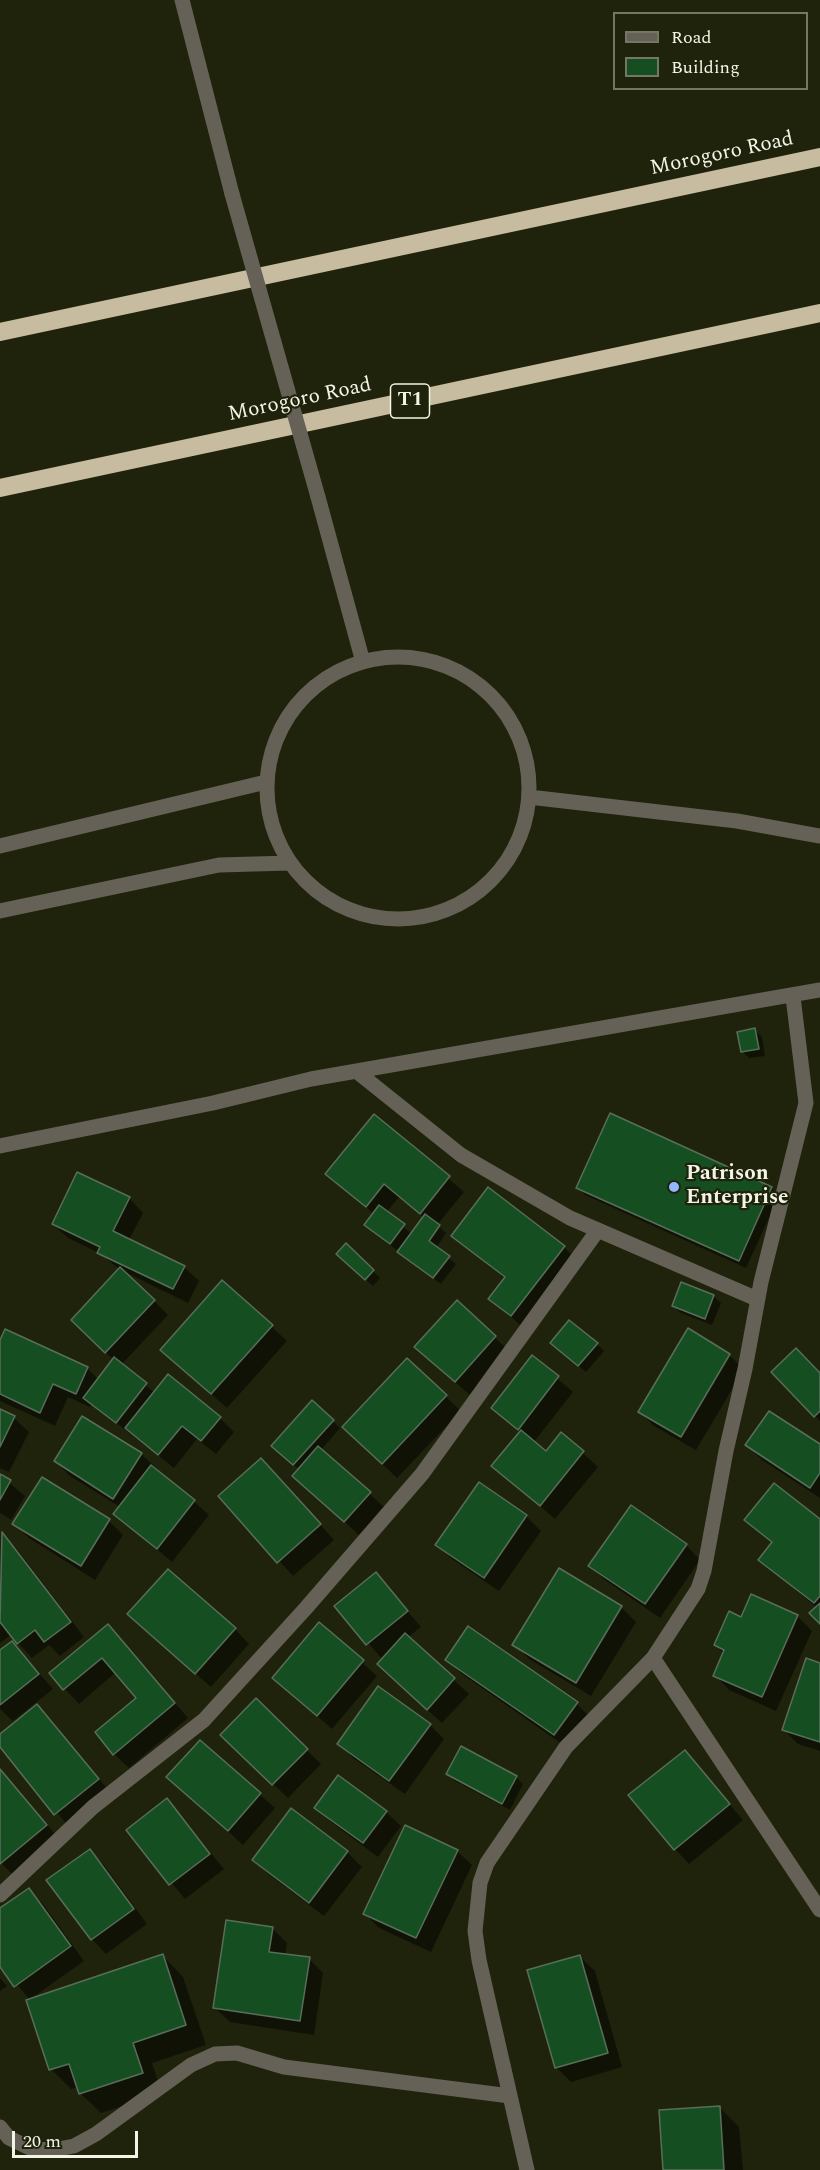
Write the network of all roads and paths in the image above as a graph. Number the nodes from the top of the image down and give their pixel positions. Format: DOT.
graph roads {
  1 [pos="182,0"];
  2 [pos="820,158"];
  3 [pos="820,313"];
  4 [pos="0,332"];
  5 [pos="0,489"];
  6 [pos="363,662"];
  7 [pos="266,782"];
  8 [pos="529,797"];
  9 [pos="820,836"];
  10 [pos="0,846"];
  11 [pos="290,863"];
  12 [pos="0,911"];
  13 [pos="820,990"];
  14 [pos="793,997"];
  15 [pos="356,1071"];
  16 [pos="0,1146"];
  17 [pos="598,1230"];
  18 [pos="757,1299"];
  19 [pos="653,1658"];
  20 [pos="0,1895"];
  21 [pos="820,1910"];
  22 [pos="510,2096"];
  23 [pos="0,2127"];
  24 [pos="527,2170"];
  1 -- 6 [label="street, bridge"];
  2 -- 4 [label="highway, Morogoro Road"];
  3 -- 5 [label="highway, Morogoro Road / T1"];
  6 -- 7 [label="street"];
  6 -- 8 [label="street"];
  7 -- 10 [label="street"];
  7 -- 11 [label="street"];
  8 -- 9 [label="street"];
  8 -- 11 [label="street"];
  11 -- 12 [label="street"];
  13 -- 14 [label="street"];
  14 -- 15 [label="street"];
  14 -- 18 [label="street"];
  15 -- 16 [label="street"];
  15 -- 17 [label="street"];
  17 -- 18 [label="street"];
  17 -- 20 [label="street"];
  18 -- 19 [label="street"];
  19 -- 21 [label="street"];
  19 -- 22 [label="street"];
  22 -- 23 [label="street"];
  22 -- 24 [label="street"];
}
